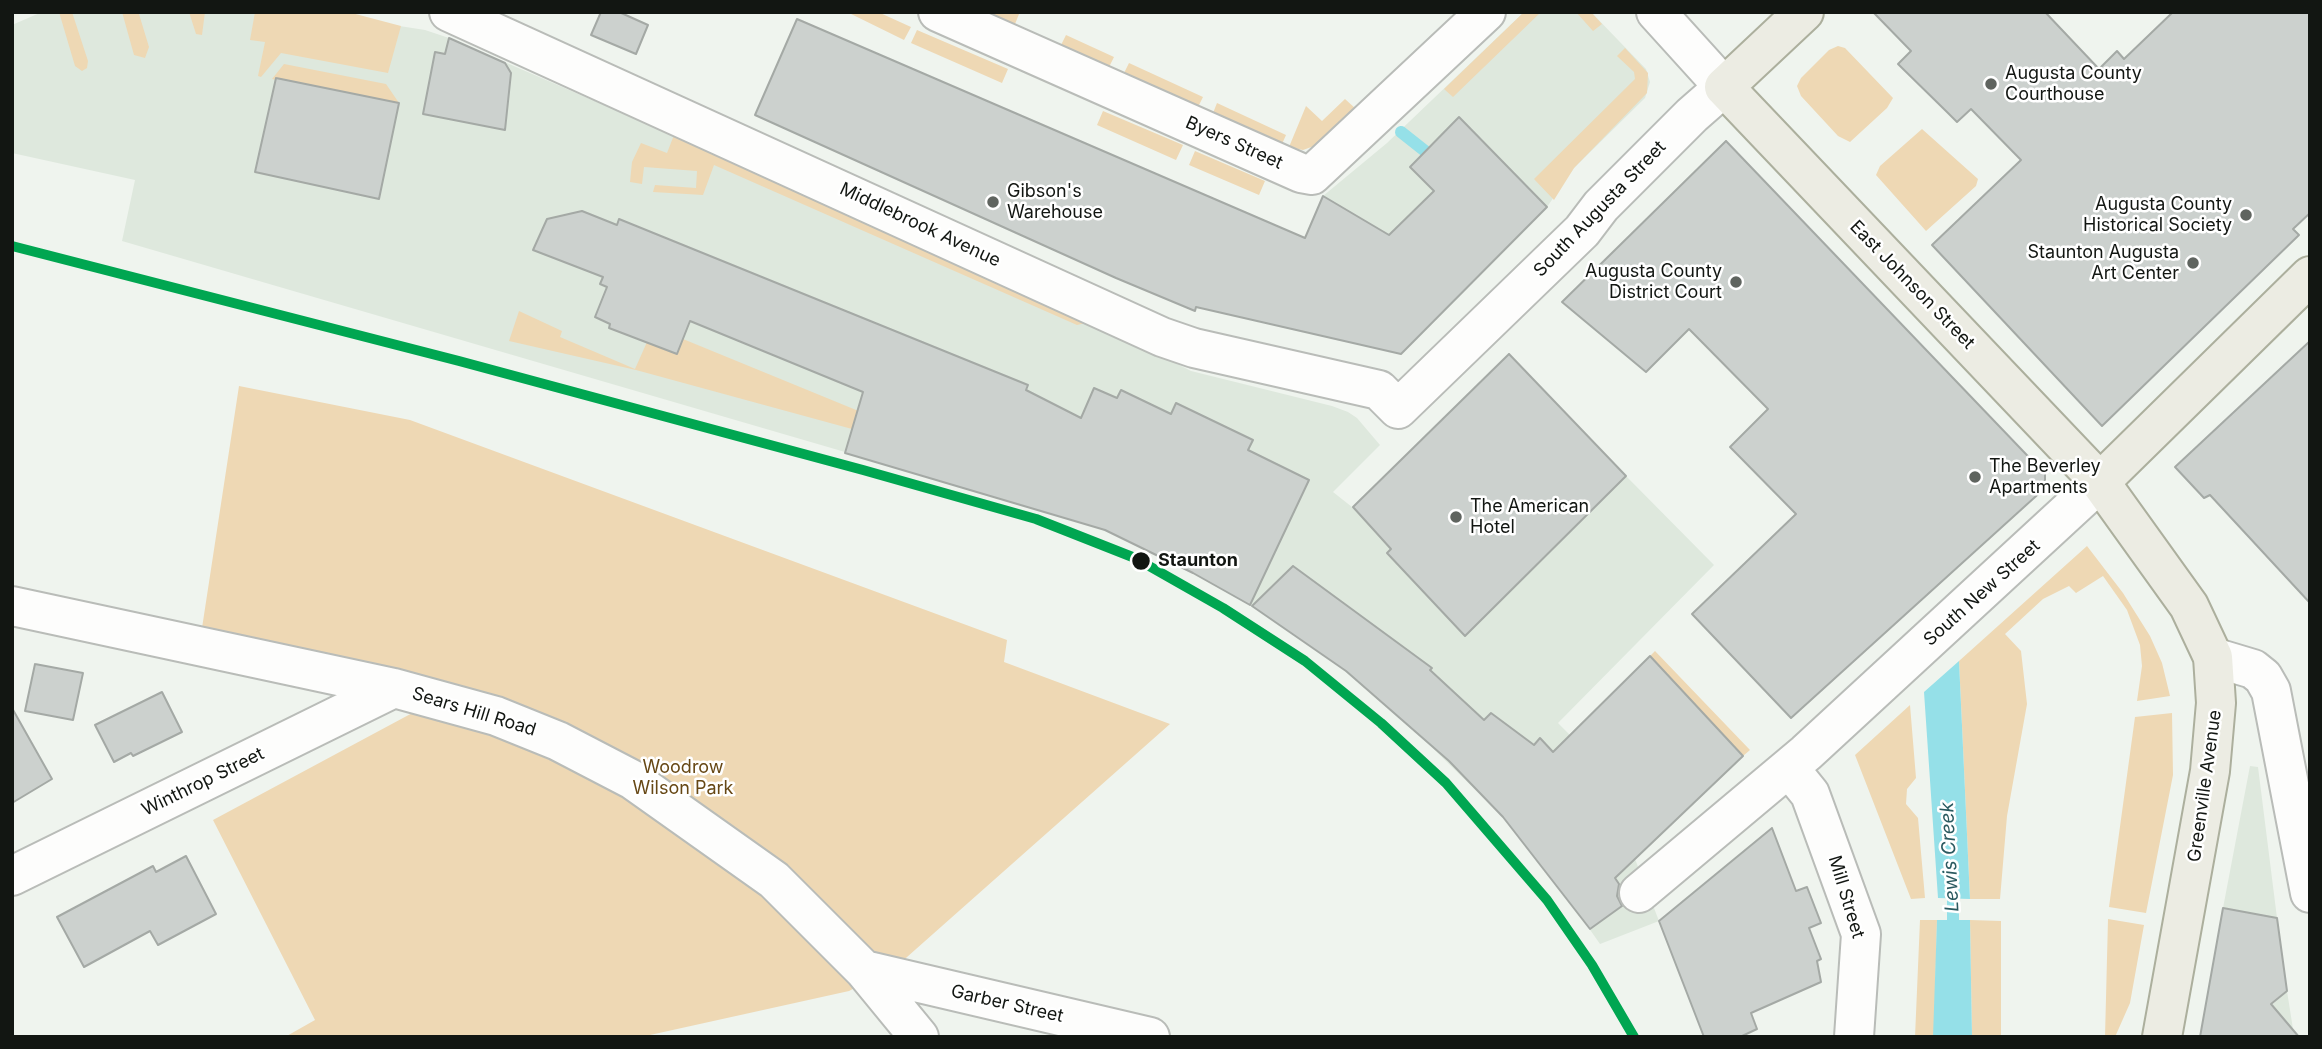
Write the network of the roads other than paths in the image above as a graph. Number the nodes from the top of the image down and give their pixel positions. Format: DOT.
graph roads {
  1 [pos="449,12"];
  2 [pos="938,12"];
  3 [pos="1486,12"];
  4 [pos="1656,12"];
  5 [pos="1804,12"];
  6 [pos="1724,87"];
  7 [pos="2310,276"];
  8 [pos="1398,409"];
  9 [pos="2100,482"];
  10 [pos="12,606"];
  11 [pos="2213,657"];
  12 [pos="394,688"];
  13 [pos="1789,768"];
  14 [pos="12,876"];
  15 [pos="1639,893"];
  16 [pos="2310,893"];
  17 [pos="864,970"];
  18 [pos="919,1037"];
  19 [pos="1150,1037"];
  20 [pos="1854,1037"];
  21 [pos="2162,1037"];
  1 -- 8 [label="street, Middlebrook Avenue"];
  2 -- 3 [label="street, Byers Street"];
  4 -- 6 [label="street"];
  5 -- 6 [label="main road, South Augusta Street"];
  6 -- 8 [label="street, South Augusta Street"];
  6 -- 9 [label="main road, East Johnson Street"];
  7 -- 9 [label="main road, South New Street"];
  9 -- 11 [label="main road, Greenville Avenue"];
  9 -- 13 [label="street, South New Street"];
  10 -- 12 [label="street, Sears Hill Road"];
  11 -- 16 [label="street"];
  11 -- 21 [label="main road, Greenville Avenue"];
  12 -- 14 [label="street, Winthrop Street"];
  12 -- 17 [label="street, Sears Hill Road"];
  13 -- 15 [label="street, South New Street"];
  13 -- 20 [label="street, Mill Street"];
  17 -- 18 [label="street, Sears Hill Road"];
  17 -- 19 [label="street, Garber Street"];
}
